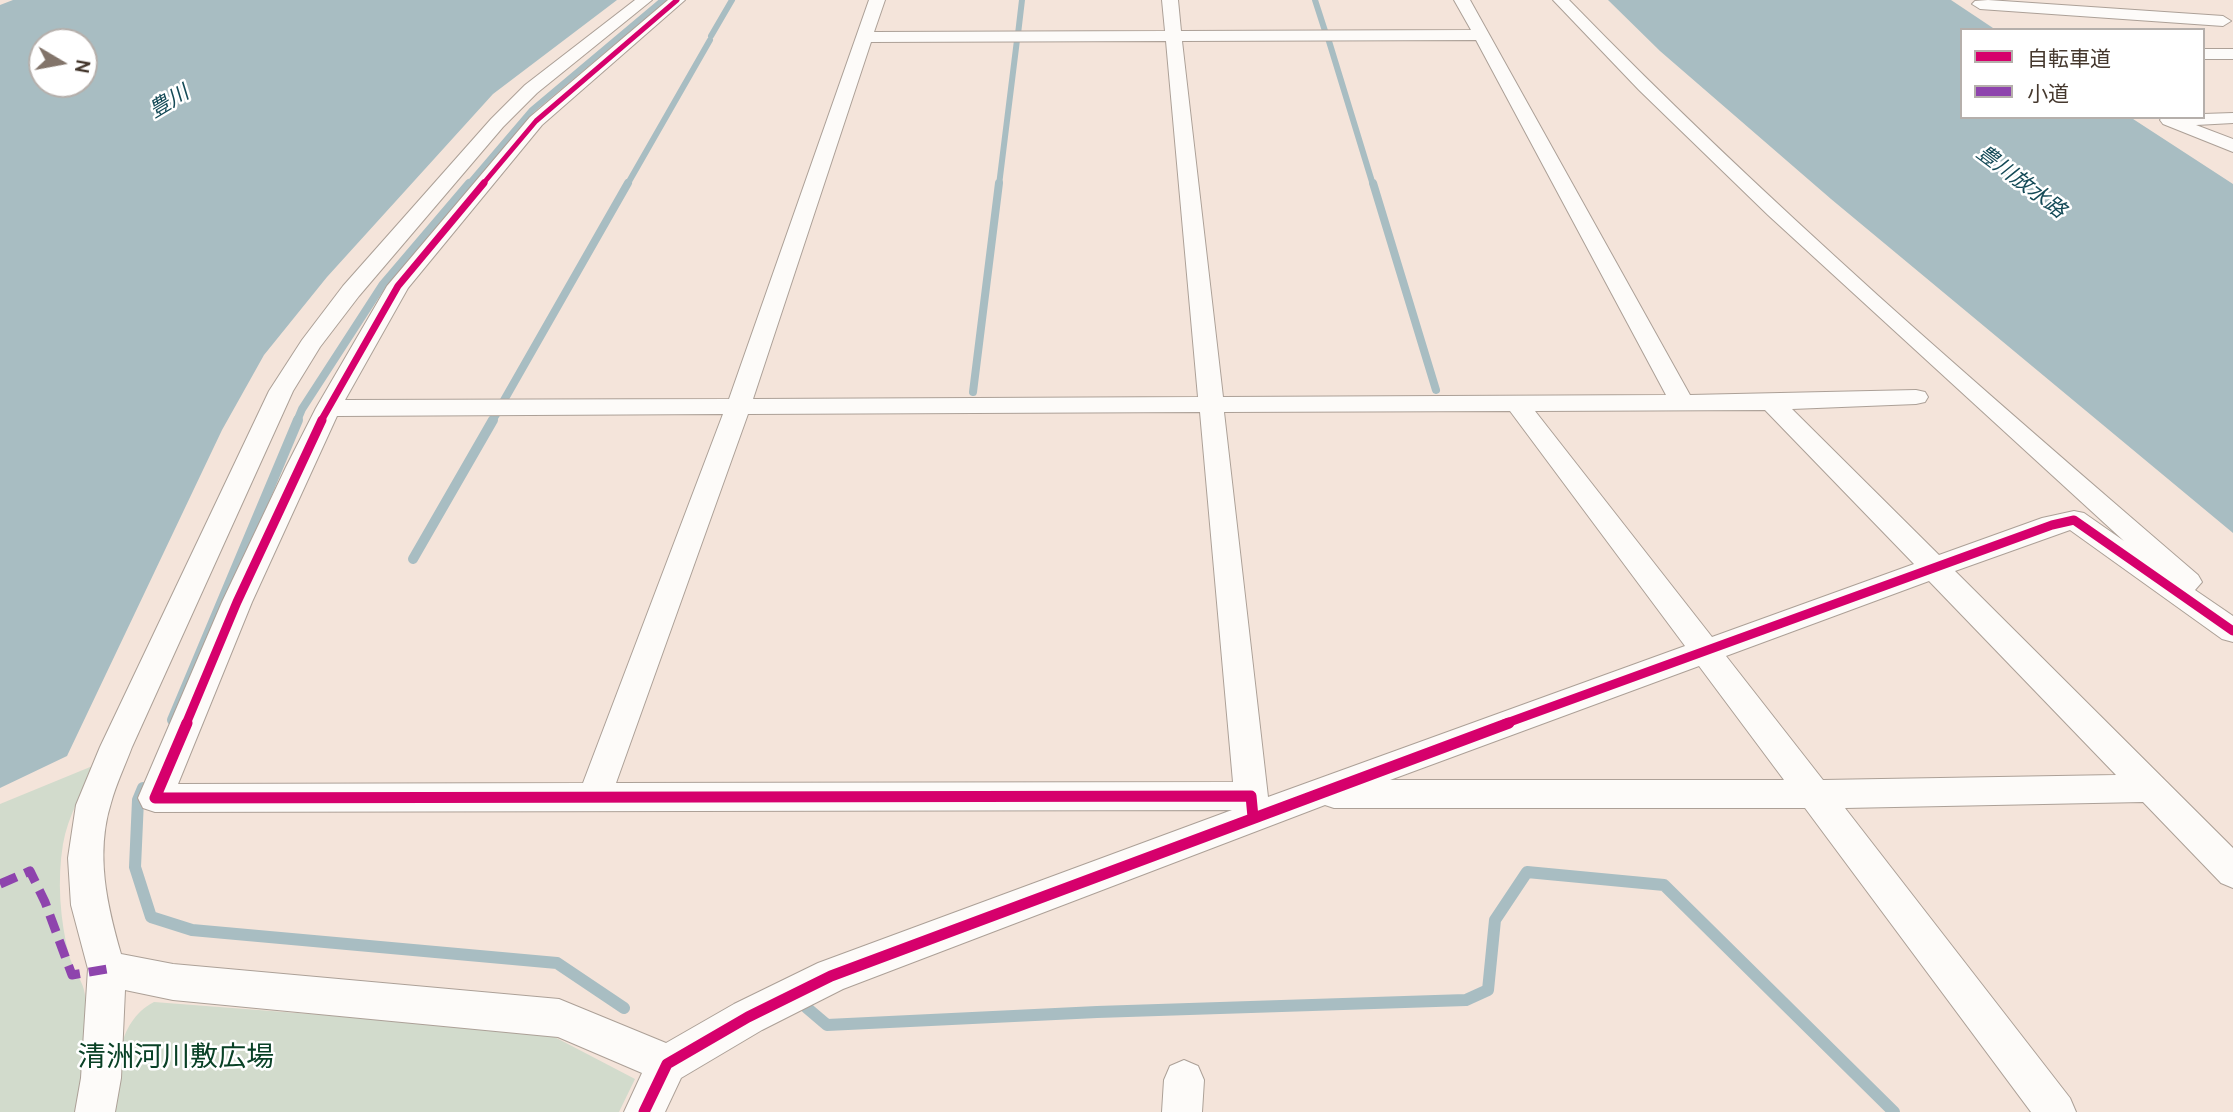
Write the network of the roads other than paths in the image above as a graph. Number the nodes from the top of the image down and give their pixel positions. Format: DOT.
graph roads {
  1 [pos="644,0"];
  2 [pos="677,0"];
  3 [pos="877,0"];
  4 [pos="1170,0"];
  5 [pos="1462,0"];
  6 [pos="1561,0"];
  7 [pos="2189,0"];
  8 [pos="1976,2"];
  9 [pos="2010,23"];
  10 [pos="2228,24"];
  11 [pos="1483,36"];
  12 [pos="865,37"];
  13 [pos="1174,37"];
  14 [pos="2205,54"];
  15 [pos="2233,54"];
  16 [pos="2205,118"];
  17 [pos="2233,118"];
  18 [pos="2169,119"];
  19 [pos="2169,119"];
  20 [pos="2233,146"];
  21 [pos="2233,158"];
  22 [pos="1916,397"];
  23 [pos="1681,401"];
  24 [pos="1516,402"];
  25 [pos="1771,402"];
  26 [pos="1210,403"];
  27 [pos="738,407"];
  28 [pos="328,408"];
  29 [pos="1932,567"];
  30 [pos="2233,620"];
  31 [pos="2233,631"];
  32 [pos="1706,650"];
  33 [pos="2150,788"];
  34 [pos="1314,794"];
  35 [pos="1815,794"];
  36 [pos="594,797"];
  37 [pos="1252,807"];
  38 [pos="2233,872"];
  39 [pos="107,968"];
  40 [pos="667,1064"];
  41 [pos="95,1112"];
  42 [pos="644,1112"];
  43 [pos="2056,1112"];
  1 -- 39 [label="street"];
  2 -- 28 [label="street"];
  3 -- 12 [label="street"];
  4 -- 13 [label="street"];
  5 -- 11 [label="street"];
  6 -- 30 [label="street"];
  7 -- 10 [label="street"];
  8 -- 9 [label="street"];
  8 -- 10 [label="street"];
  11 -- 13 [label="street"];
  11 -- 23 [label="street"];
  12 -- 13 [label="street"];
  12 -- 27 [label="street"];
  13 -- 26 [label="street"];
  14 -- 15 [label="street"];
  16 -- 17 [label="street"];
  18 -- 20 [label="street"];
  19 -- 21 [label="street"];
  22 -- 25 [label="street"];
  23 -- 24 [label="street"];
  23 -- 25 [label="street"];
  24 -- 26 [label="street"];
  24 -- 32 [label="street"];
  25 -- 29 [label="street"];
  26 -- 27 [label="street"];
  26 -- 37 [label="street"];
  27 -- 28 [label="street"];
  27 -- 36 [label="street"];
  28 -- 36 [label="street"];
  29 -- 31 [label="street"];
  29 -- 32 [label="street"];
  29 -- 33 [label="street"];
  32 -- 34 [label="street"];
  32 -- 35 [label="street"];
  33 -- 35 [label="street"];
  33 -- 38 [label="street"];
  34 -- 35 [label="street"];
  34 -- 37 [label="street"];
  35 -- 43 [label="street"];
  36 -- 37 [label="street"];
  37 -- 40 [label="street"];
  39 -- 40 [label="street"];
  39 -- 41 [label="street"];
  40 -- 42 [label="street"];
}
